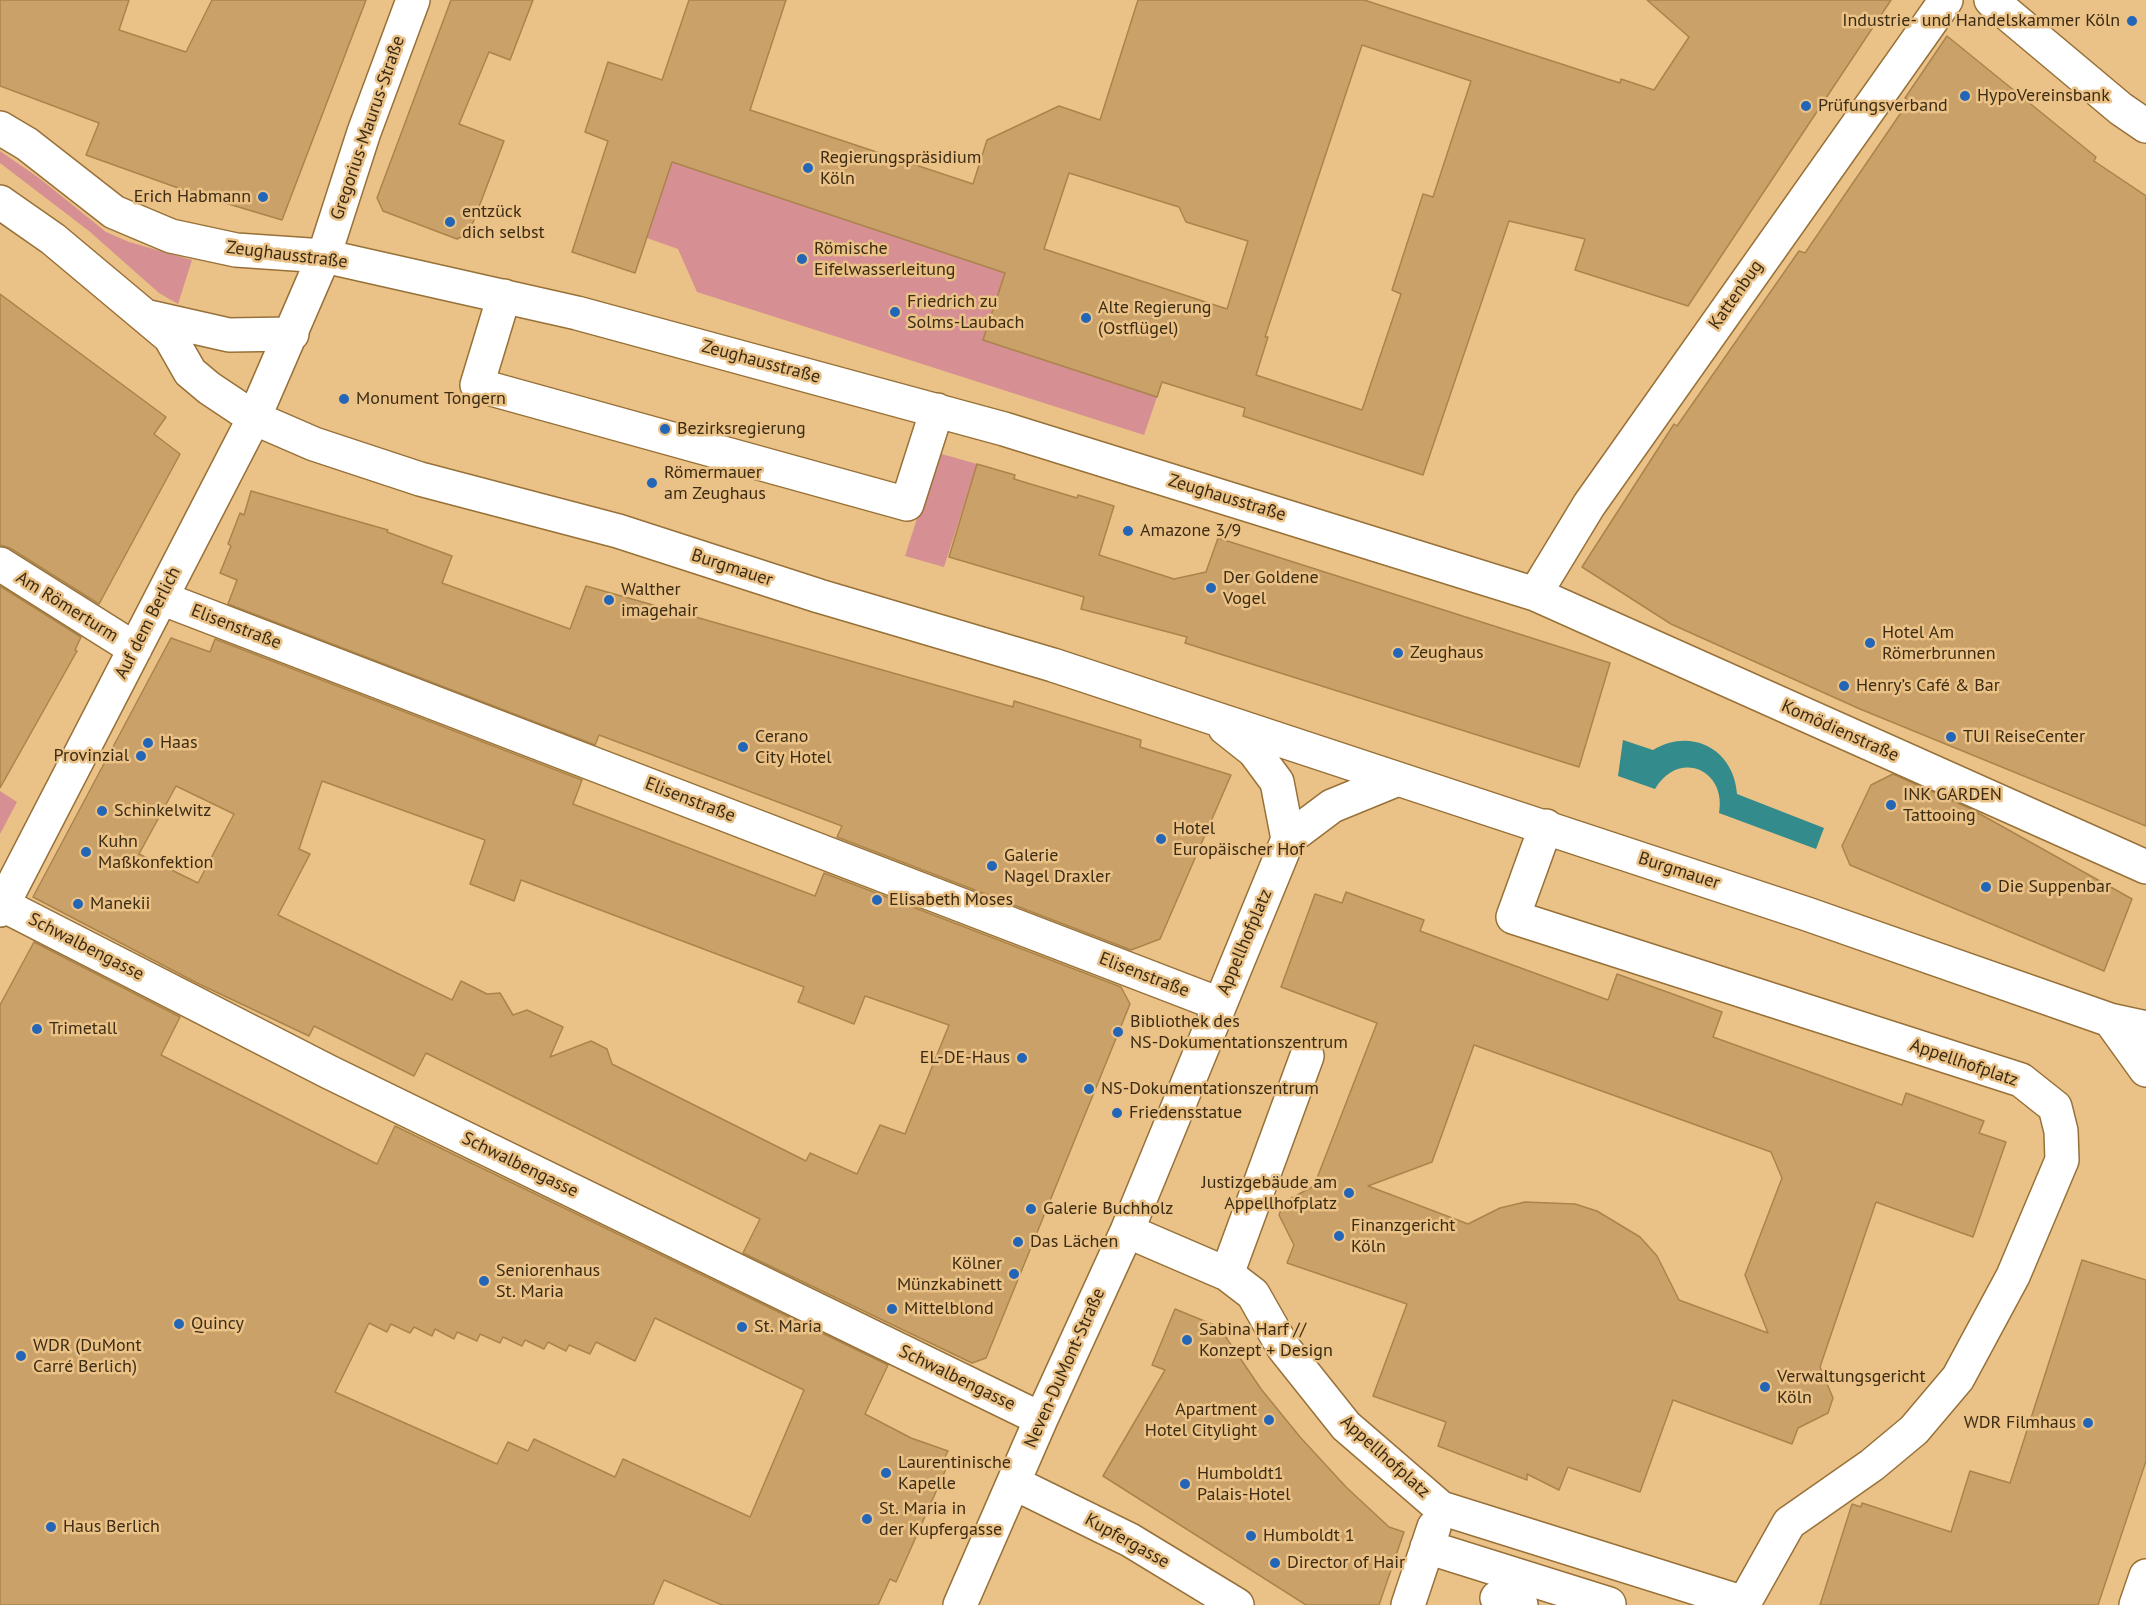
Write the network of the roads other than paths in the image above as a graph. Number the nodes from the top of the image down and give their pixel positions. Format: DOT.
graph roads {
  1 [pos="413,0"];
  2 [pos="1946,0"];
  3 [pos="1991,0"];
  4 [pos="2146,126"];
  5 [pos="0,128"];
  6 [pos="0,202"];
  7 [pos="324,256"];
  8 [pos="504,296"];
  9 [pos="144,315"];
  10 [pos="292,334"];
  11 [pos="937,410"];
  12 [pos="254,418"];
  13 [pos="0,564"];
  14 [pos="1534,594"];
  15 [pos="161,598"];
  16 [pos="135,649"];
  17 [pos="1211,717"];
  18 [pos="1398,779"];
  19 [pos="1546,826"];
  20 [pos="1288,839"];
  21 [pos="2146,867"];
  22 [pos="1,907"];
  23 [pos="1219,1004"];
  24 [pos="2110,1020"];
  25 [pos="2146,1028"];
  26 [pos="1307,1056"];
  27 [pos="2146,1070"];
  28 [pos="1127,1231"];
  29 [pos="1227,1274"];
  30 [pos="1041,1419"];
  31 [pos="1014,1483"];
  32 [pos="1441,1508"];
  33 [pos="1427,1546"];
  34 [pos="2146,1576"];
  35 [pos="1609,1604"];
  36 [pos="1743,1604"];
  37 [pos="960,1605"];
  38 [pos="1237,1605"];
  39 [pos="1408,1605"];
  40 [pos="2136,1605"];
  1 -- 7 [label="street, Gregorius-Maurus-Straße"];
  2 -- 14 [label="street, Kattenbug"];
  3 -- 4 [label="street"];
  5 -- 7 [label="street, Zeughausstraße"];
  6 -- 9 [label="street"];
  7 -- 8 [label="street, Zeughausstraße"];
  7 -- 10 [label="street, Gregorius-Maurus-Straße"];
  8 -- 11 [label="street, Zeughausstraße"];
  8 -- 11 [label="street"];
  9 -- 10 [label="street"];
  9 -- 12 [label="street"];
  10 -- 12 [label="street, Auf dem Berlich"];
  11 -- 14 [label="street, Zeughausstraße"];
  12 -- 15 [label="street, Auf dem Berlich"];
  12 -- 17 [label="street, Burgmauer"];
  13 -- 16 [label="street, Am Römerturm"];
  14 -- 21 [label="street, Komödienstraße"];
  15 -- 16 [label="street, Auf dem Berlich"];
  15 -- 23 [label="street, Elisenstraße"];
  16 -- 22 [label="street, Auf dem Berlich"];
  17 -- 18 [label="street, Burgmauer"];
  17 -- 20 [label="street, Burgmauer"];
  18 -- 19 [label="street, Burgmauer"];
  18 -- 20 [label="street"];
  19 -- 24 [label="street, Burgmauer"];
  19 -- 36 [label="street, Appellhofplatz"];
  20 -- 23 [label="street, Appellhofplatz"];
  22 -- 30 [label="street, Schwalbengasse"];
  23 -- 28 [label="street, Appellhofplatz"];
  24 -- 25 [label="street, Burgmauer"];
  24 -- 27 [label="street"];
  26 -- 29 [label="street"];
  28 -- 29 [label="street, Appellhofplatz"];
  28 -- 30 [label="street, Neven-DuMont-Straße"];
  29 -- 32 [label="street, Appellhofplatz"];
  30 -- 31 [label="street, Neven-DuMont-Straße"];
  31 -- 37 [label="street, Neven-DuMont-Straße"];
  31 -- 38 [label="street, Kupfergasse"];
  32 -- 33 [label="street, Appellhofplatz"];
  32 -- 36 [label="street, Appellhofplatz"];
  33 -- 35 [label="street"];
  33 -- 39 [label="street, Appellhofplatz"];
  34 -- 40 [label="street"];
}
